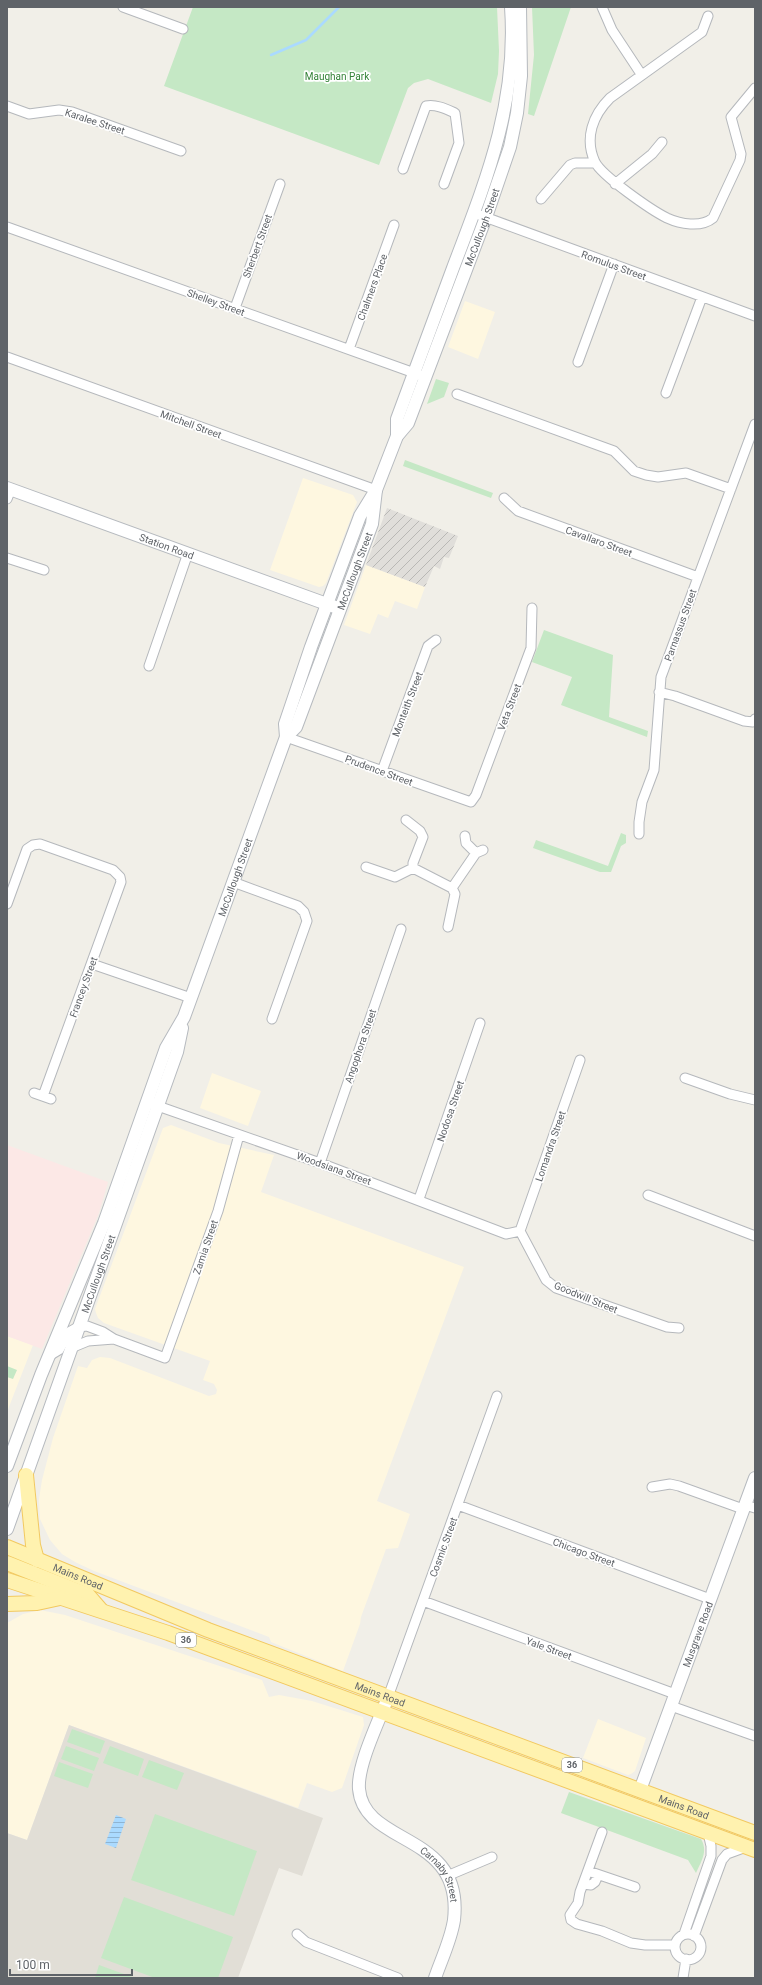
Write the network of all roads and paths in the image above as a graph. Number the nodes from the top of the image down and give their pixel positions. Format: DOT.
graph roads {
  1 [pos="123,7"];
  2 [pos="511,7"];
  3 [pos="520,7"];
  4 [pos="601,7"];
  5 [pos="137,9"];
  6 [pos="708,16"];
  7 [pos="183,29"];
  8 [pos="642,74"];
  9 [pos="755,88"];
  10 [pos="7,106"];
  11 [pos="662,142"];
  12 [pos="181,151"];
  13 [pos="596,163"];
  14 [pos="403,169"];
  15 [pos="280,184"];
  16 [pos="444,184"];
  17 [pos="615,184"];
  18 [pos="541,199"];
  19 [pos="474,213"];
  20 [pos="486,218"];
  21 [pos="394,225"];
  22 [pos="7,227"];
  23 [pos="614,264"];
  24 [pos="702,297"];
  25 [pos="235,308"];
  26 [pos="755,316"];
  27 [pos="349,349"];
  28 [pos="7,357"];
  29 [pos="578,362"];
  30 [pos="420,375"];
  31 [pos="666,393"];
  32 [pos="457,394"];
  33 [pos="755,424"];
  34 [pos="376,490"];
  35 [pos="730,490"];
  36 [pos="8,492"];
  37 [pos="504,498"];
  38 [pos="188,553"];
  39 [pos="7,558"];
  40 [pos="44,570"];
  41 [pos="698,577"];
  42 [pos="328,604"];
  43 [pos="340,608"];
  44 [pos="532,608"];
  45 [pos="436,640"];
  46 [pos="148,666"];
  47 [pos="659,692"];
  48 [pos="754,721"];
  49 [pos="286,737"];
  50 [pos="382,771"];
  51 [pos="471,802"];
  52 [pos="406,820"];
  53 [pos="639,834"];
  54 [pos="465,836"];
  55 [pos="366,867"];
  56 [pos="413,868"];
  57 [pos="233,882"];
  58 [pos="452,888"];
  59 [pos="7,904"];
  60 [pos="448,927"];
  61 [pos="400,929"];
  62 [pos="92,964"];
  63 [pos="191,998"];
  64 [pos="272,1019"];
  65 [pos="480,1023"];
  66 [pos="580,1060"];
  67 [pos="686,1078"];
  68 [pos="43,1096"];
  69 [pos="755,1100"];
  70 [pos="153,1104"];
  71 [pos="239,1135"];
  72 [pos="320,1163"];
  73 [pos="648,1195"];
  74 [pos="419,1199"];
  75 [pos="520,1231"];
  76 [pos="755,1236"];
  77 [pos="78,1327"];
  78 [pos="679,1328"];
  79 [pos="114,1339"];
  80 [pos="71,1348"];
  81 [pos="49,1356"];
  82 [pos="497,1396"];
  83 [pos="7,1466"];
  84 [pos="26,1475"];
  85 [pos="755,1478"];
  86 [pos="652,1487"];
  87 [pos="458,1505"];
  88 [pos="748,1507"];
  89 [pos="7,1528"];
  90 [pos="7,1548"];
  91 [pos="37,1560"];
  92 [pos="7,1564"];
  93 [pos="7,1580"];
  94 [pos="63,1598"];
  95 [pos="710,1599"];
  96 [pos="423,1601"];
  97 [pos="7,1604"];
  98 [pos="102,1610"];
  99 [pos="388,1697"];
  100 [pos="673,1700"];
  101 [pos="382,1712"];
  102 [pos="755,1736"];
  103 [pos="640,1790"];
  104 [pos="602,1832"];
  105 [pos="708,1833"];
  106 [pos="755,1833"];
  107 [pos="751,1849"];
  108 [pos="492,1857"];
  109 [pos="588,1871"];
  110 [pos="598,1875"];
  111 [pos="447,1876"];
  112 [pos="583,1884"];
  113 [pos="635,1887"];
  114 [pos="297,1934"];
  115 [pos="684,1934"];
  116 [pos="694,1936"];
  117 [pos="675,1945"];
  118 [pos="686,1959"];
  119 [pos="398,1978"];
  120 [pos="434,1978"];
  121 [pos="683,1978"];
  1 -- 5 [label="street"];
  2 -- 19 [label="main road, McCullough Street"];
  3 -- 20 [label="main road, McCullough Street"];
  4 -- 8 [label="street"];
  5 -- 7 [label="street"];
  6 -- 8 [label="street"];
  8 -- 13 [label="street"];
  9 -- 17 [label="street"];
  10 -- 12 [label="street, Karalee Street"];
  11 -- 17 [label="street"];
  13 -- 17 [label="street"];
  13 -- 18 [label="street"];
  14 -- 16 [label="street"];
  15 -- 25 [label="street, Sherbert Street"];
  19 -- 20 [label="street, Romulus Street"];
  19 -- 30 [label="main road, McCullough Street"];
  20 -- 23 [label="street, Romulus Street"];
  20 -- 30 [label="main road, McCullough Street"];
  21 -- 27 [label="street, Chalmers Place"];
  22 -- 25 [label="street, Shelley Street"];
  23 -- 24 [label="street, Romulus Street"];
  23 -- 29 [label="street"];
  24 -- 26 [label="street, Romulus Street"];
  24 -- 31 [label="street"];
  25 -- 27 [label="street, Shelley Street"];
  27 -- 30 [label="street, Shelley Street"];
  28 -- 34 [label="street, Mitchell Street"];
  30 -- 34 [label="main road, McCullough Street"];
  32 -- 35 [label="street"];
  33 -- 35 [label="street, Parnassus Street"];
  34 -- 42 [label="main road, McCullough Street"];
  34 -- 43 [label="main road, McCullough Street"];
  35 -- 41 [label="street, Parnassus Street"];
  36 -- 38 [label="main road, Station Road"];
  37 -- 41 [label="street, Cavallaro Street"];
  38 -- 42 [label="main road, Station Road"];
  38 -- 46 [label="street"];
  39 -- 40 [label="street"];
  41 -- 47 [label="street, Parnassus Street"];
  42 -- 43 [label="main road, Station Road"];
  42 -- 49 [label="main road, McCullough Street"];
  43 -- 49 [label="main road, McCullough Street"];
  44 -- 51 [label="street, Veta Street"];
  45 -- 50 [label="street, Monteith Street"];
  47 -- 48 [label="street"];
  47 -- 53 [label="street, Parnassus Street"];
  49 -- 50 [label="street, Prudence Street"];
  49 -- 57 [label="main road, McCullough Street"];
  50 -- 51 [label="street, Prudence Street"];
  52 -- 56 [label="street"];
  54 -- 58 [label="street"];
  55 -- 56 [label="street"];
  56 -- 58 [label="street"];
  57 -- 63 [label="main road, McCullough Street"];
  57 -- 64 [label="street"];
  58 -- 60 [label="street"];
  59 -- 62 [label="street, Francey Street"];
  61 -- 72 [label="street, Angophora Street"];
  62 -- 63 [label="street"];
  62 -- 68 [label="street, Francey Street"];
  63 -- 70 [label="main road, McCullough Street"];
  65 -- 74 [label="street, Nodosa Street"];
  66 -- 75 [label="street, Lomandra Street"];
  67 -- 69 [label="street"];
  70 -- 71 [label="street, Woodsiana Street"];
  70 -- 77 [label="main road, McCullough Street"];
  70 -- 81 [label="main road, McCullough Street"];
  71 -- 72 [label="street, Woodsiana Street"];
  71 -- 79 [label="street, Zamia Street"];
  72 -- 74 [label="street, Woodsiana Street"];
  73 -- 76 [label="street"];
  74 -- 75 [label="street, Woodsiana Street"];
  75 -- 78 [label="street, Goodwill Street"];
  77 -- 79 [label="street"];
  77 -- 80 [label="main road, McCullough Street"];
  77 -- 81 [label="street"];
  79 -- 80 [label="street"];
  80 -- 84 [label="main road, McCullough Street"];
  81 -- 83 [label="main road, McCullough Street"];
  82 -- 87 [label="street, Cosmic Street"];
  84 -- 89 [label="main road, McCullough Street"];
  84 -- 91 [label="main road"];
  85 -- 88 [label="main road, Musgrave Road"];
  86 -- 88 [label="street"];
  87 -- 95 [label="street, Chicago Street"];
  87 -- 96 [label="street, Cosmic Street"];
  88 -- 95 [label="main road, Musgrave Road"];
  90 -- 91 [label="main road, Mains Road / 36"];
  91 -- 99 [label="main road, Mains Road / 36"];
  92 -- 98 [label="main road"];
  93 -- 94 [label="main road, Mains Road / 36"];
  94 -- 97 [label="main road"];
  94 -- 98 [label="main road, Mains Road / 36"];
  95 -- 100 [label="main road, Musgrave Road"];
  96 -- 99 [label="street, Cosmic Street"];
  96 -- 100 [label="street, Yale Street"];
  98 -- 101 [label="main road, Mains Road / 36"];
  99 -- 101 [label="main road"];
  99 -- 103 [label="main road, Mains Road / 36"];
  100 -- 102 [label="street, Yale Street"];
  100 -- 103 [label="main road, Musgrave Road"];
  101 -- 105 [label="main road, Mains Road / 36"];
  101 -- 111 [label="main road, Carnaby Street"];
  103 -- 106 [label="main road, Mains Road / 36"];
  104 -- 109 [label="street"];
  105 -- 107 [label="main road, Mains Road / 36"];
  105 -- 115 [label="street"];
  107 -- 116 [label="street"];
  108 -- 111 [label="street"];
  109 -- 110 [label="street"];
  109 -- 112 [label="street"];
  110 -- 112 [label="street"];
  110 -- 113 [label="street"];
  111 -- 120 [label="main road, Carnaby Street"];
  112 -- 117 [label="street"];
  114 -- 119 [label="street"];
  115 -- 116 [label="street"];
  115 -- 117 [label="street"];
  116 -- 118 [label="street"];
  117 -- 118 [label="street"];
  118 -- 121 [label="street"];
}
